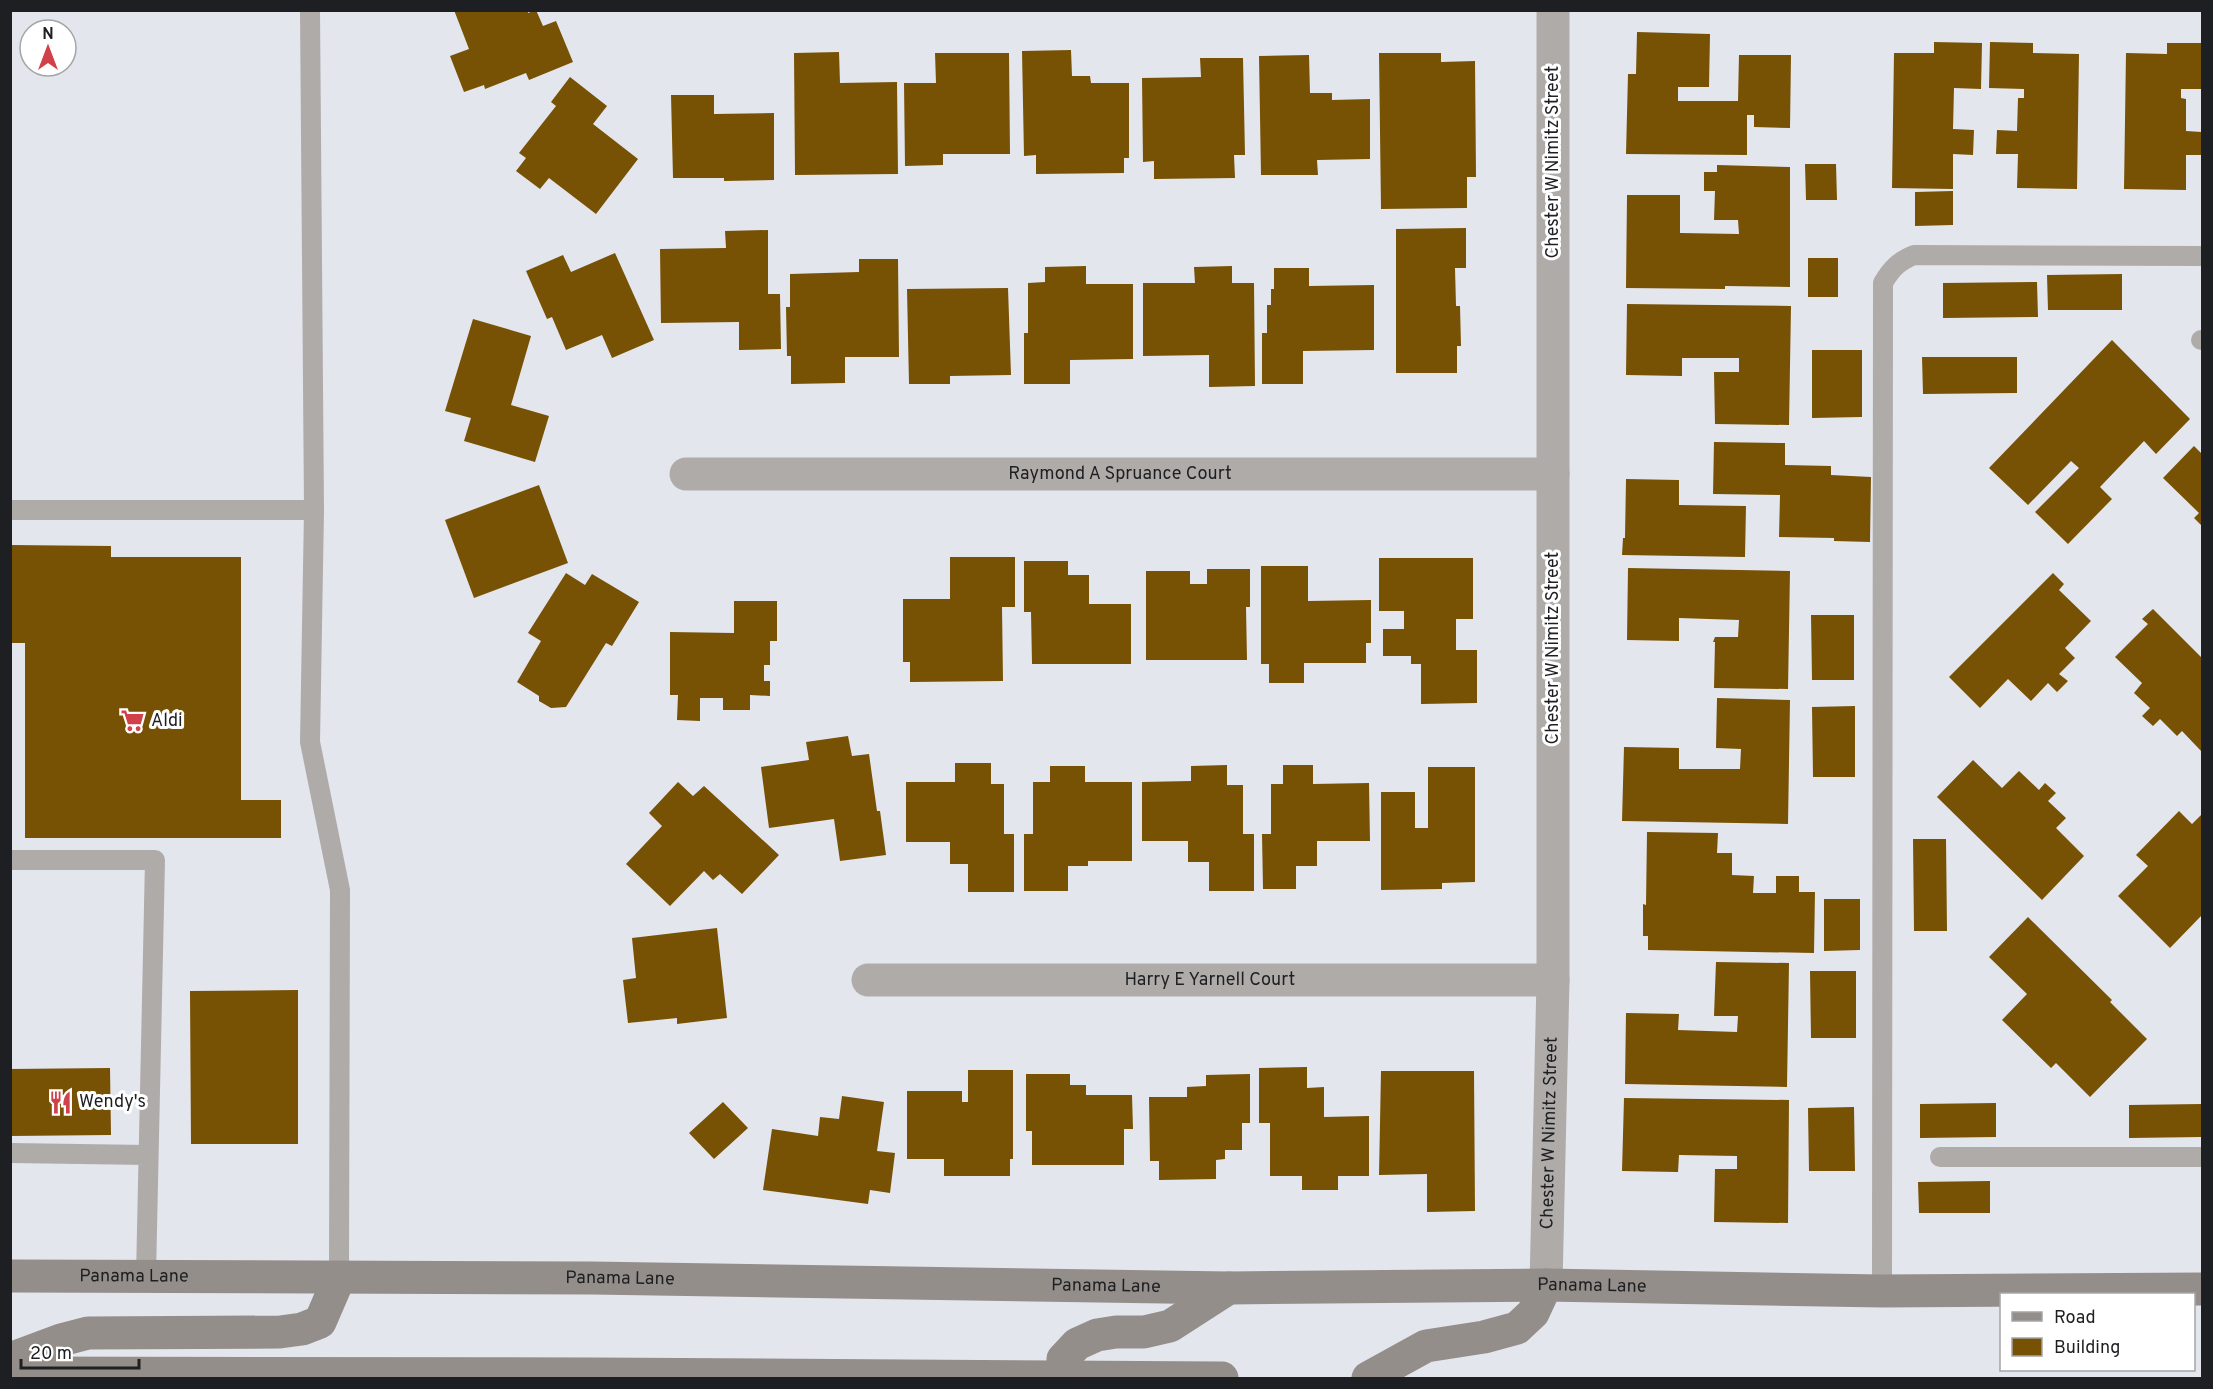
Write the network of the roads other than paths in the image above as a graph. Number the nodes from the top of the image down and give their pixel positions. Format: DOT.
graph roads {
  1 [pos="310,10"];
  2 [pos="1553,10"];
  3 [pos="2202,256"];
  4 [pos="687,474"];
  5 [pos="1553,474"];
  6 [pos="10,510"];
  7 [pos="314,510"];
  8 [pos="10,860"];
  9 [pos="868,980"];
  10 [pos="1553,980"];
  11 [pos="10,1153"];
  12 [pos="148,1155"];
  13 [pos="2202,1157"];
  14 [pos="1940,1158"];
  15 [pos="10,1276"];
  16 [pos="146,1276"];
  17 [pos="339,1278"];
  18 [pos="1546,1285"];
  19 [pos="1229,1288"];
  20 [pos="2202,1289"];
  21 [pos="1882,1291"];
  22 [pos="10,1359"];
  23 [pos="31,1375"];
  24 [pos="1062,1378"];
  25 [pos="1222,1378"];
  26 [pos="1368,1378"];
  1 -- 7 [label="lane"];
  2 -- 5 [label="street, Chester W Nimitz Street"];
  3 -- 21 [label="lane"];
  4 -- 5 [label="street, Raymond A Spruance Court"];
  5 -- 10 [label="street, Chester W Nimitz Street"];
  6 -- 7 [label="lane"];
  7 -- 17 [label="lane"];
  8 -- 12 [label="lane"];
  9 -- 10 [label="street, Harry E Yarnell Court"];
  10 -- 18 [label="street, Chester W Nimitz Street"];
  11 -- 12 [label="lane"];
  12 -- 16 [label="lane"];
  13 -- 14 [label="lane"];
  15 -- 16 [label="main road, Panama Lane"];
  16 -- 17 [label="main road, Panama Lane"];
  17 -- 19 [label="main road, Panama Lane"];
  17 -- 22 [label="main road"];
  18 -- 19 [label="main road, Panama Lane"];
  18 -- 21 [label="main road, Panama Lane"];
  18 -- 26 [label="main road"];
  19 -- 24 [label="main road"];
  20 -- 21 [label="main road, Panama Lane"];
  23 -- 24 [label="main road"];
  24 -- 25 [label="main road"];
}
